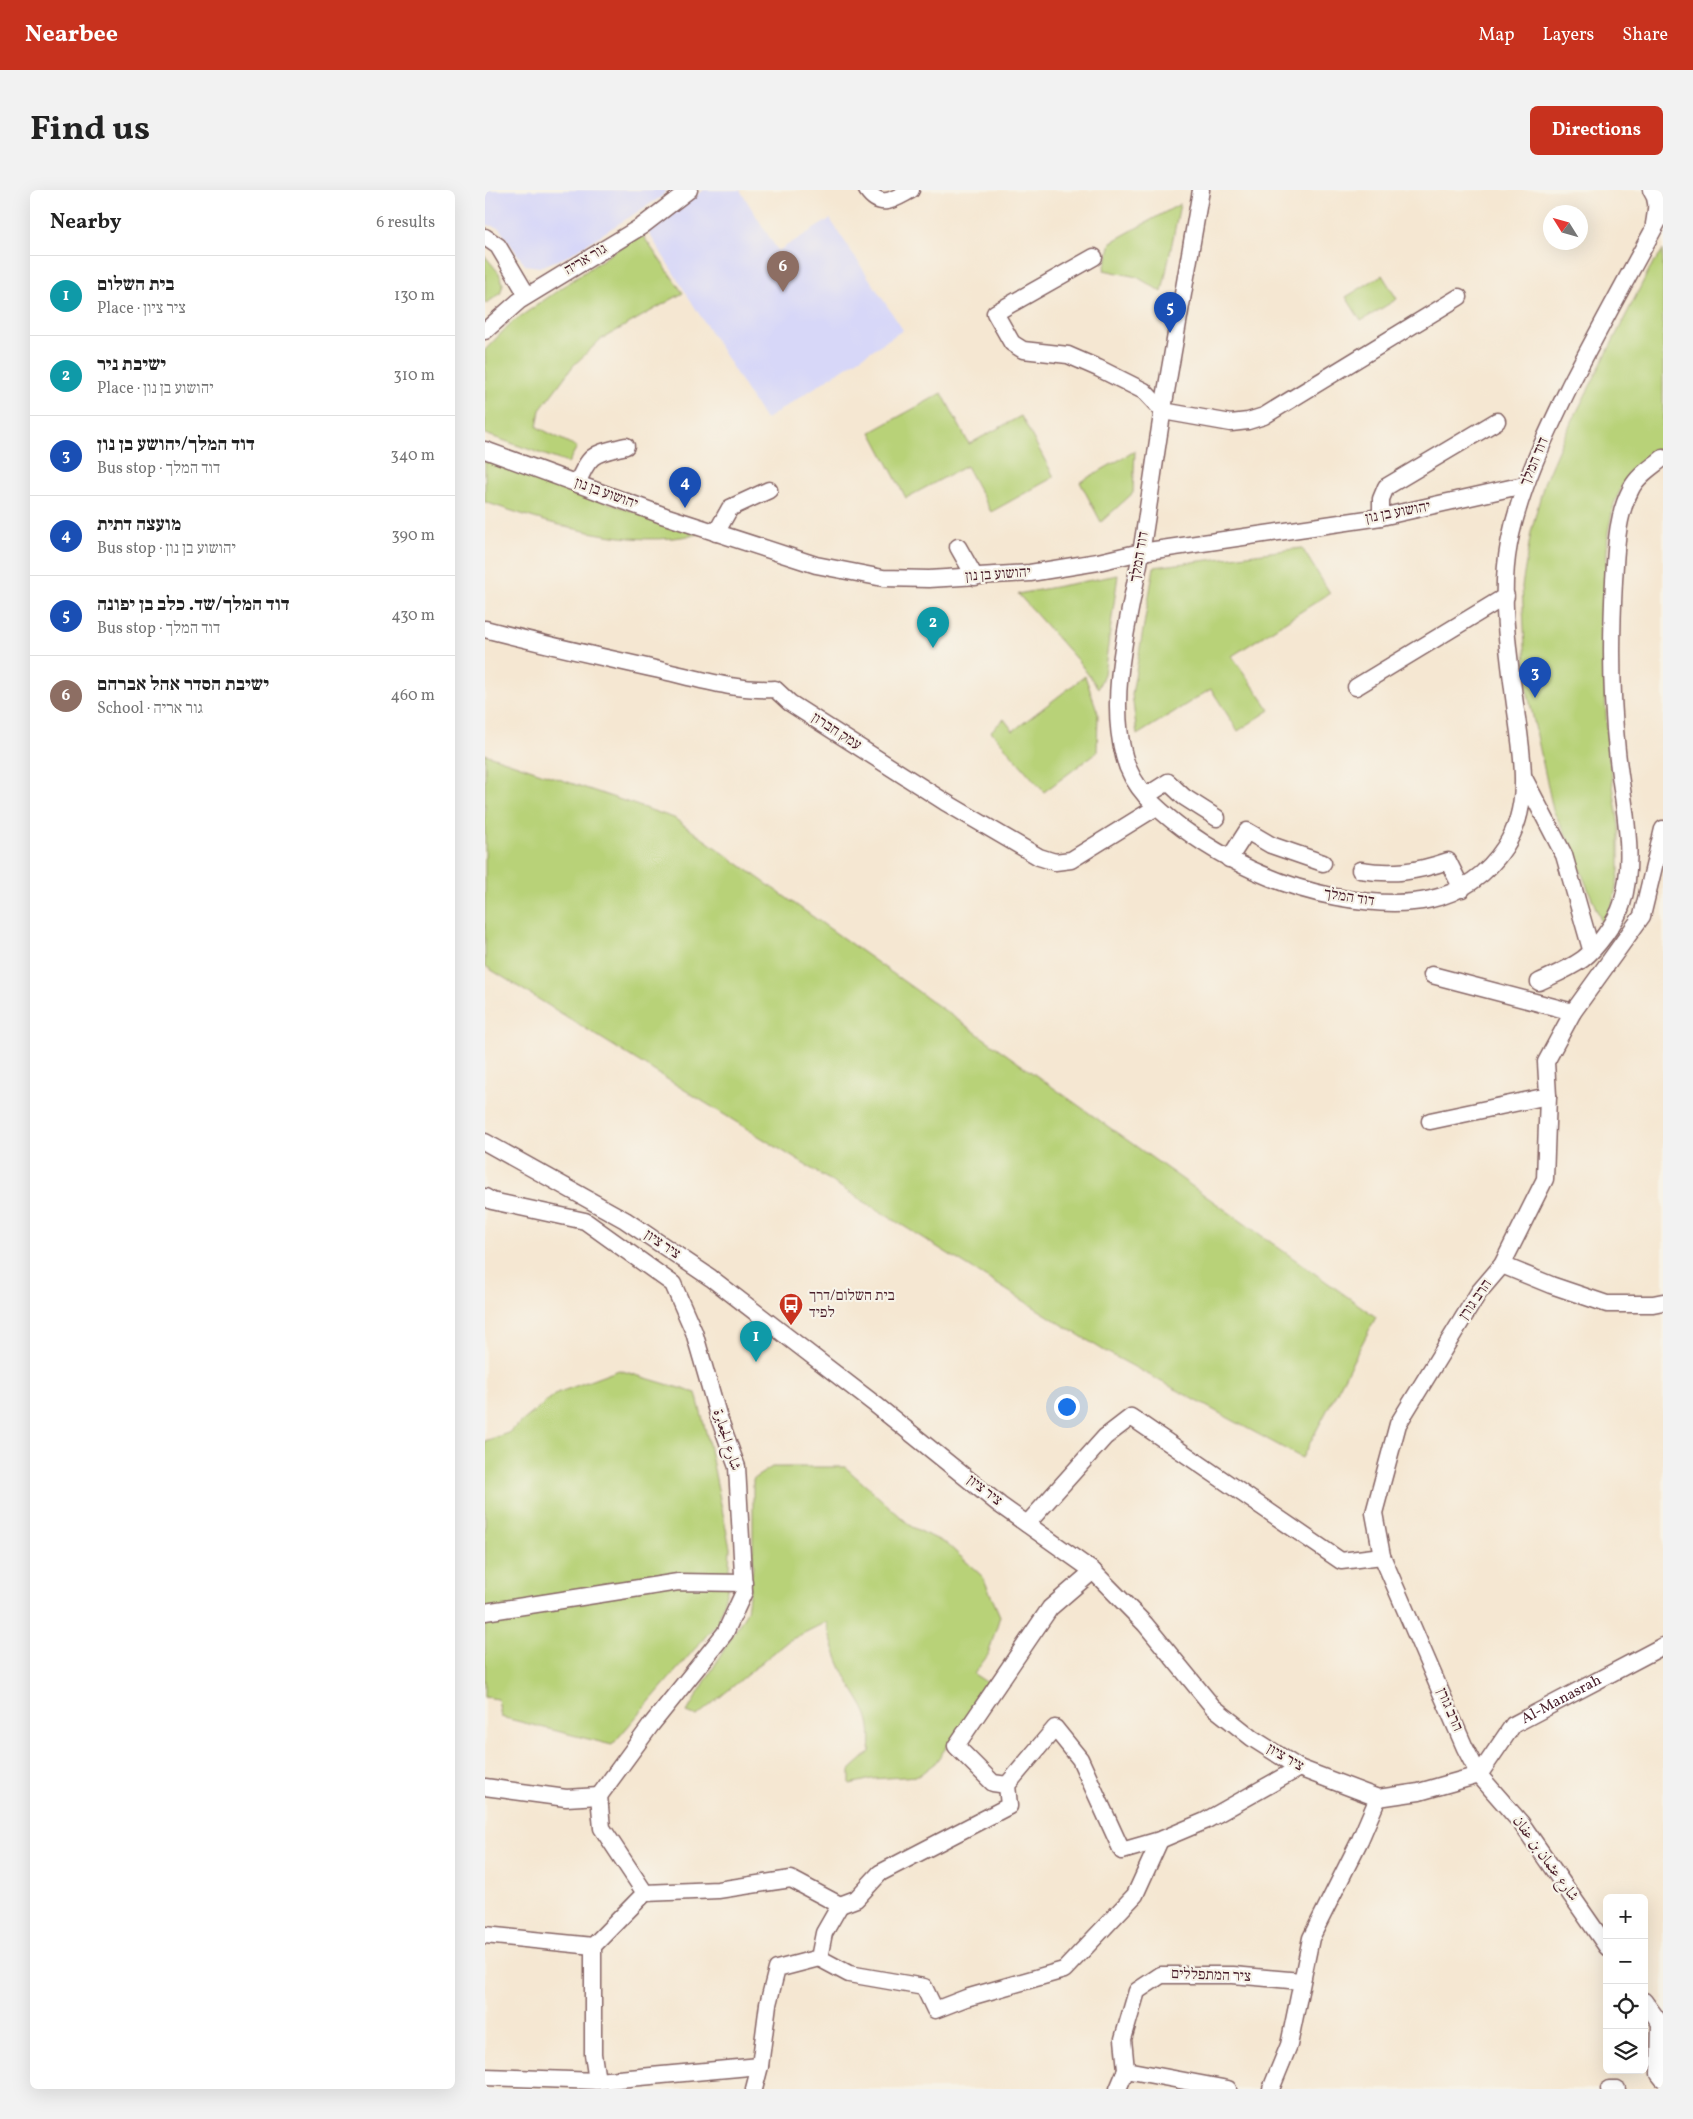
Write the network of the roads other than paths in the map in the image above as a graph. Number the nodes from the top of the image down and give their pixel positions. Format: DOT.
graph roads {
  1 [pos="689,190"];
  2 [pos="867,190"];
  3 [pos="911,190"];
  4 [pos="1201,190"];
  5 [pos="1651,190"];
  6 [pos="1663,212"];
  7 [pos="1653,229"];
  8 [pos="485,237"];
  9 [pos="1094,257"];
  10 [pos="527,295"];
  11 [pos="1459,297"];
  12 [pos="485,332"];
  13 [pos="1163,411"];
  14 [pos="1497,421"];
  15 [pos="626,446"];
  16 [pos="485,450"];
  17 [pos="1663,458"];
  18 [pos="577,484"];
  19 [pos="1524,485"];
  20 [pos="769,490"];
  21 [pos="1381,517"];
  22 [pos="716,533"];
  23 [pos="958,547"];
  24 [pos="1141,552"];
  25 [pos="975,577"];
  26 [pos="1506,596"];
  27 [pos="485,629"];
  28 [pos="1356,687"];
  29 [pos="1524,777"];
  30 [pos="1151,802"];
  31 [pos="1217,818"];
  32 [pos="1663,829"];
  33 [pos="1229,859"];
  34 [pos="1323,863"];
  35 [pos="1360,870"];
  36 [pos="1462,888"];
  37 [pos="1591,949"];
  38 [pos="1432,975"];
  39 [pos="1539,982"];
  40 [pos="1573,1012"];
  41 [pos="1549,1096"];
  42 [pos="1430,1121"];
  43 [pos="485,1142"];
  44 [pos="487,1200"];
  45 [pos="1502,1265"];
  46 [pos="1663,1302"];
  47 [pos="1027,1524"];
  48 [pos="1382,1556"];
  49 [pos="1093,1572"];
  50 [pos="744,1582"];
  51 [pos="485,1612"];
  52 [pos="1663,1646"];
  53 [pos="1299,1768"];
  54 [pos="1479,1775"];
  55 [pos="1007,1785"];
  56 [pos="485,1787"];
  57 [pos="599,1796"];
  58 [pos="1378,1798"];
  59 [pos="1160,1840"];
  60 [pos="645,1893"];
  61 [pos="840,1905"];
  62 [pos="485,1935"];
  63 [pos="1603,1941"];
  64 [pos="593,1946"];
  65 [pos="819,1958"];
  66 [pos="1301,1981"];
  67 [pos="1648,2006"];
  68 [pos="760,2066"];
  69 [pos="1126,2070"];
  70 [pos="485,2077"];
  71 [pos="597,2081"];
  72 [pos="1658,2081"];
  73 [pos="754,2089"];
  74 [pos="1118,2089"];
  75 [pos="1228,2089"];
  76 [pos="1271,2089"];
  77 [pos="1609,2089"];
  78 [pos="1617,2089"];
  1 -- 10 [label="street, גור אריה"];
  2 -- 3 [label="street"];
  4 -- 13 [label="street, דוד המלך"];
  5 -- 7 [label="street"];
  6 -- 7 [label="street, דוד המלך"];
  7 -- 19 [label="street, דוד המלך"];
  8 -- 10 [label="street"];
  9 -- 13 [label="street"];
  10 -- 12 [label="street, גור אריה"];
  11 -- 13 [label="street"];
  13 -- 24 [label="street, דוד המלך"];
  14 -- 21 [label="street"];
  15 -- 18 [label="street"];
  16 -- 18 [label="street, יהושוע בן נון"];
  17 -- 37 [label="street"];
  18 -- 22 [label="street, יהושוע בן נון"];
  19 -- 21 [label="street, יהושוע בן נון"];
  19 -- 26 [label="street, דוד המלך"];
  20 -- 22 [label="street"];
  21 -- 24 [label="street, יהושוע בן נון"];
  22 -- 25 [label="street, יהושוע בן נון"];
  23 -- 25 [label="street"];
  24 -- 25 [label="street, יהושוע בן נון"];
  24 -- 30 [label="street, דוד המלך"];
  26 -- 28 [label="street"];
  26 -- 29 [label="street, דוד המלך"];
  27 -- 30 [label="street, עמק חברון"];
  29 -- 36 [label="street, דוד המלך"];
  29 -- 37 [label="street"];
  30 -- 31 [label="street, עמק חברון"];
  30 -- 33 [label="street, דוד המלך"];
  32 -- 40 [label="street, הרב גורן"];
  33 -- 34 [label="street"];
  33 -- 36 [label="street, דוד המלך"];
  35 -- 36 [label="street"];
  37 -- 39 [label="street"];
  38 -- 40 [label="street"];
  40 -- 41 [label="street, הרב גורן"];
  41 -- 42 [label="street"];
  41 -- 45 [label="street, הרב גורן"];
  43 -- 47 [label="street, ציר ציון"];
  44 -- 50 [label="street, شارع الجعابرة"];
  45 -- 46 [label="street"];
  45 -- 48 [label="street, הרב גורן"];
  47 -- 48 [label="street"];
  47 -- 49 [label="street, ציר ציון"];
  48 -- 54 [label="street, הרב גורן"];
  49 -- 53 [label="street, ציר ציון"];
  49 -- 55 [label="street"];
  50 -- 51 [label="street"];
  50 -- 57 [label="street, شارع الجعابرة"];
  52 -- 54 [label="street, Al-Manasrah"];
  53 -- 58 [label="street, ציר ציון"];
  53 -- 59 [label="street"];
  54 -- 58 [label="street, ציר ציון"];
  54 -- 63 [label="street, شارع عثمان بن عفان"];
  55 -- 59 [label="street"];
  55 -- 61 [label="street"];
  56 -- 57 [label="street"];
  57 -- 60 [label="street"];
  58 -- 66 [label="street"];
  59 -- 65 [label="street"];
  60 -- 61 [label="street"];
  60 -- 64 [label="street"];
  61 -- 65 [label="street"];
  62 -- 64 [label="street"];
  64 -- 71 [label="street"];
  65 -- 68 [label="street"];
  66 -- 69 [label="street, ציר המתפללים"];
  66 -- 76 [label="street"];
  67 -- 72 [label="street"];
  68 -- 71 [label="street"];
  68 -- 73 [label="street"];
  69 -- 74 [label="street, ציר המתפללים"];
  69 -- 75 [label="street"];
  70 -- 71 [label="street"];
  77 -- 78 [label="street"];
}
